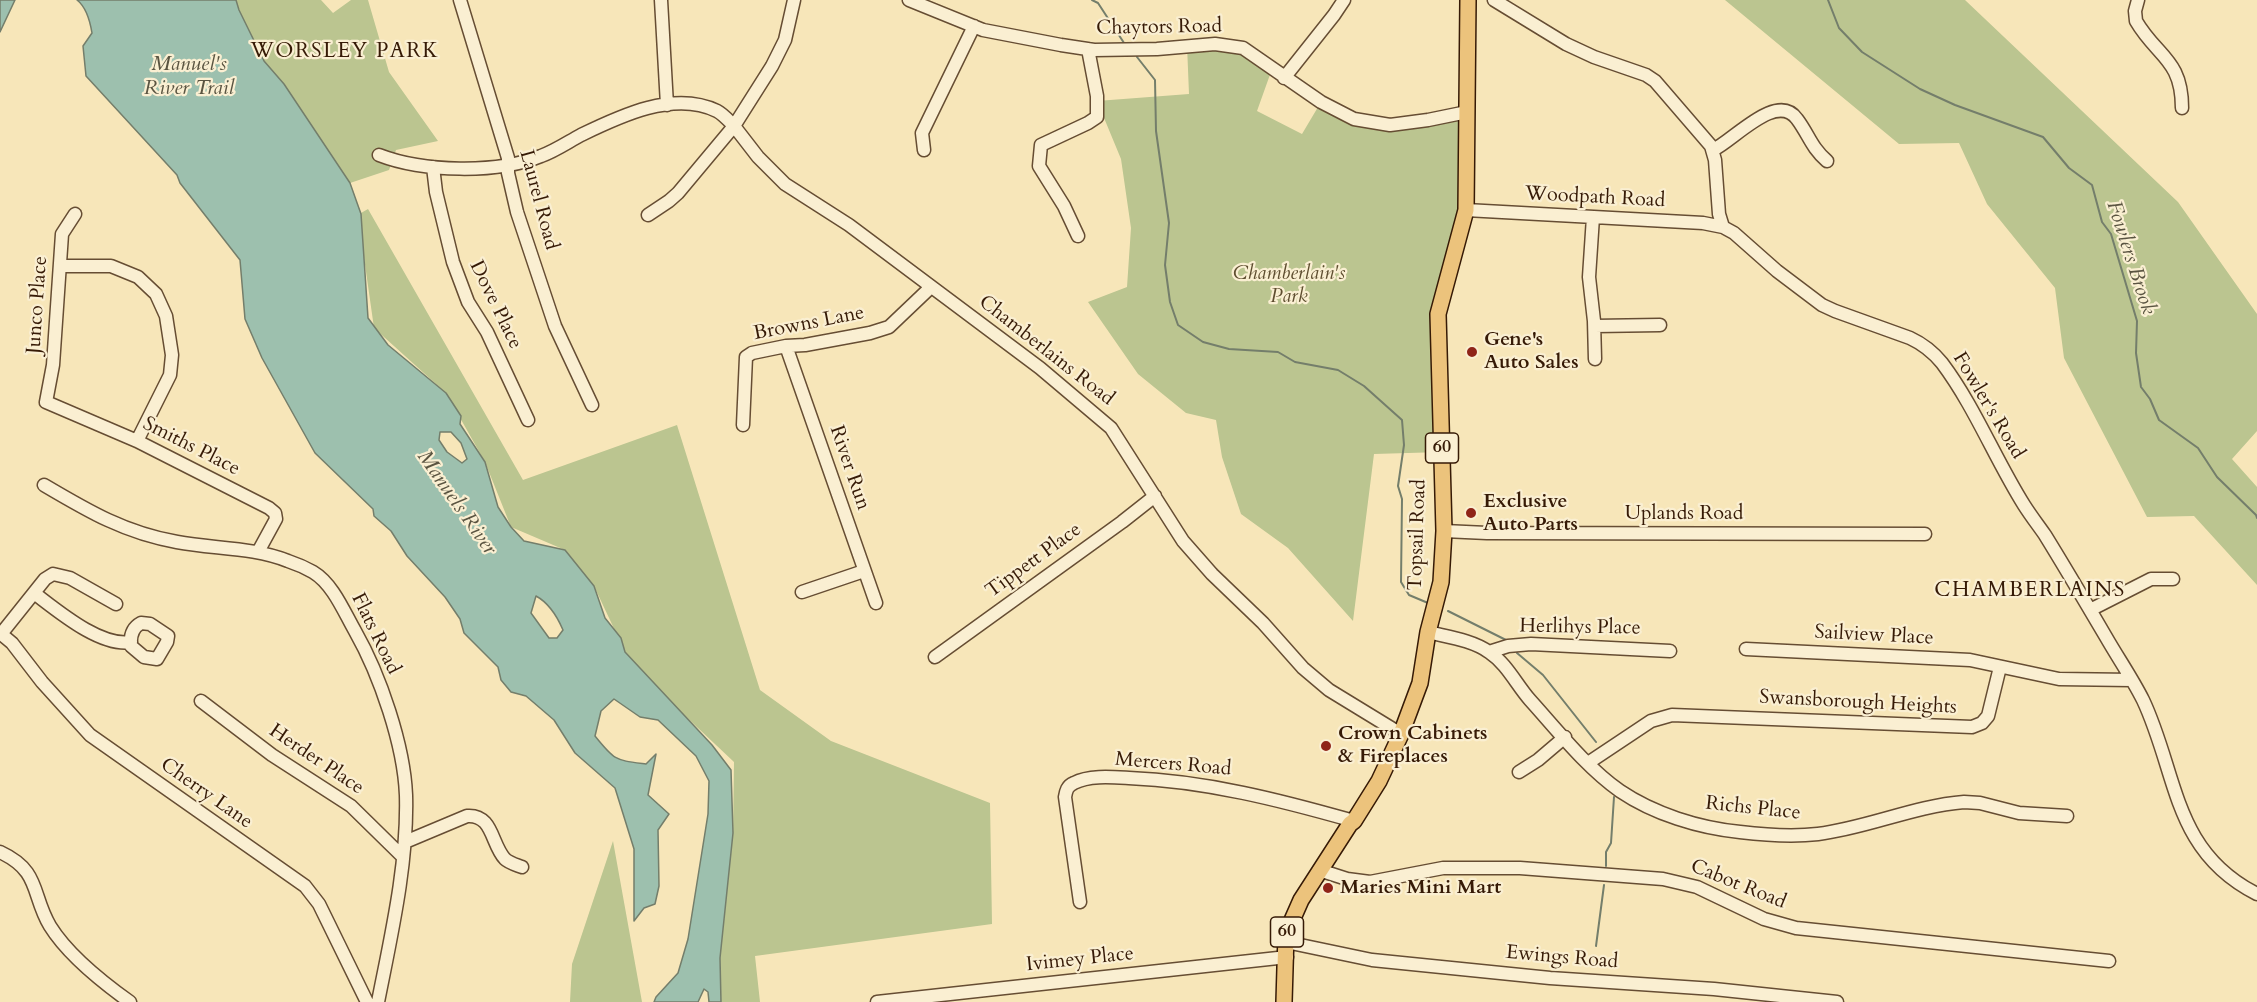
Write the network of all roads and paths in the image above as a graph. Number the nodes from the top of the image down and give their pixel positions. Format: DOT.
graph roads {
  1 [pos="460,0"];
  2 [pos="661,0"];
  3 [pos="794,0"];
  4 [pos="909,0"];
  5 [pos="1344,0"];
  6 [pos="1468,0"];
  7 [pos="1494,0"];
  8 [pos="2138,0"];
  9 [pos="974,26"];
  10 [pos="1088,49"];
  11 [pos="1284,78"];
  12 [pos="667,105"];
  13 [pos="2182,108"];
  14 [pos="1467,112"];
  15 [pos="734,126"];
  16 [pos="924,150"];
  17 [pos="1713,150"];
  18 [pos="379,155"];
  19 [pos="1827,161"];
  20 [pos="509,165"];
  21 [pos="433,168"];
  22 [pos="1466,210"];
  23 [pos="75,214"];
  24 [pos="648,215"];
  25 [pos="1593,217"];
  26 [pos="1723,227"];
  27 [pos="1078,236"];
  28 [pos="60,266"];
  29 [pos="931,287"];
  30 [pos="1660,325"];
  31 [pos="1595,326"];
  32 [pos="786,346"];
  33 [pos="1595,359"];
  34 [pos="46,402"];
  35 [pos="592,405"];
  36 [pos="528,420"];
  37 [pos="743,425"];
  38 [pos="137,441"];
  39 [pos="44,485"];
  40 [pos="1155,496"];
  41 [pos="1444,531"];
  42 [pos="1924,534"];
  43 [pos="258,552"];
  44 [pos="864,571"];
  45 [pos="2173,579"];
  46 [pos="802,592"];
  47 [pos="34,593"];
  48 [pos="876,603"];
  49 [pos="116,604"];
  50 [pos="2090,610"];
  51 [pos="1428,632"];
  52 [pos="1,634"];
  53 [pos="131,642"];
  54 [pos="1746,649"];
  55 [pos="1670,651"];
  56 [pos="1489,652"];
  57 [pos="935,657"];
  58 [pos="2000,667"];
  59 [pos="2132,680"];
  60 [pos="201,701"];
  61 [pos="1401,734"];
  62 [pos="1565,737"];
  63 [pos="1588,763"];
  64 [pos="1518,772"];
  65 [pos="2067,816"];
  66 [pos="1354,821"];
  67 [pos="405,842"];
  68 [pos="0,852"];
  69 [pos="403,857"];
  70 [pos="522,867"];
  71 [pos="1319,870"];
  72 [pos="2257,894"];
  73 [pos="1080,902"];
  74 [pos="1286,949"];
  75 [pos="2109,961"];
  76 [pos="130,1002"];
  77 [pos="367,1002"];
  78 [pos="378,1002"];
  79 [pos="877,1002"];
  80 [pos="1284,1002"];
  81 [pos="1837,1002"];
  1 -- 20 [label="street, Laurel Road"];
  2 -- 12 [label="street"];
  3 -- 15 [label="street"];
  4 -- 9 [label="street, Chaytors Road"];
  5 -- 11 [label="street"];
  6 -- 14 [label="main road, Topsail Road / 60"];
  7 -- 17 [label="street"];
  8 -- 13 [label="street"];
  9 -- 10 [label="street, Chaytors Road"];
  9 -- 16 [label="street"];
  10 -- 11 [label="street, Chaytors Road"];
  10 -- 27 [label="street"];
  11 -- 14 [label="street, Chaytors Road"];
  12 -- 15 [label="street, Chamberlains Road"];
  12 -- 20 [label="street, Chamberlains Road"];
  14 -- 22 [label="main road, Topsail Road / 60"];
  15 -- 24 [label="street"];
  15 -- 29 [label="street, Chamberlains Road"];
  17 -- 19 [label="street"];
  17 -- 26 [label="street"];
  18 -- 21 [label="street, Chamberlains Road"];
  20 -- 21 [label="street, Chamberlains Road"];
  20 -- 35 [label="street, Laurel Road"];
  21 -- 36 [label="street, Dove Place"];
  22 -- 25 [label="street, Woodpath Road"];
  22 -- 41 [label="main road, Topsail Road / 60"];
  23 -- 28 [label="street, Junco Place"];
  25 -- 26 [label="street, Woodpath Road"];
  25 -- 31 [label="street"];
  26 -- 50 [label="street, Fowler's Road"];
  28 -- 34 [label="street, Junco Place"];
  28 -- 38 [label="street"];
  29 -- 32 [label="street, Browns Lane"];
  29 -- 40 [label="street, Chamberlains Road"];
  30 -- 31 [label="street"];
  31 -- 33 [label="street"];
  32 -- 37 [label="street, Browns Lane"];
  32 -- 44 [label="street, River Run"];
  34 -- 38 [label="street, Smiths Place"];
  38 -- 43 [label="street, Smiths Place"];
  39 -- 43 [label="street, Flats Road"];
  40 -- 57 [label="street, Tippett Place"];
  40 -- 61 [label="street, Chamberlains Road"];
  41 -- 42 [label="street, Uplands Road"];
  41 -- 51 [label="main road, Topsail Road / 60"];
  43 -- 67 [label="street, Flats Road"];
  44 -- 46 [label="street"];
  44 -- 48 [label="street, River Run"];
  45 -- 50 [label="street"];
  47 -- 49 [label="street"];
  47 -- 52 [label="street"];
  47 -- 53 [label="street"];
  50 -- 59 [label="street, Fowler's Road"];
  51 -- 56 [label="street, Richs Place"];
  51 -- 61 [label="main road, Topsail Road / 60"];
  52 -- 77 [label="street, Cherry Lane"];
  54 -- 58 [label="street, Sailview Place"];
  55 -- 56 [label="street, Herlihys Place"];
  56 -- 62 [label="street, Richs Place"];
  58 -- 59 [label="street"];
  58 -- 63 [label="street, Swansborough Heights"];
  59 -- 72 [label="street, Fowler's Road"];
  60 -- 69 [label="street, Herder Place"];
  61 -- 66 [label="main road, Topsail Road / 60"];
  62 -- 63 [label="street, Richs Place"];
  62 -- 64 [label="street"];
  63 -- 65 [label="street, Richs Place"];
  66 -- 71 [label="main road, Topsail Road / 60"];
  66 -- 73 [label="street, Mercers Road"];
  67 -- 69 [label="street, Flats Road"];
  67 -- 70 [label="street"];
  68 -- 76 [label="street"];
  69 -- 78 [label="street, Flats Road"];
  71 -- 74 [label="main road, Topsail Road / 60"];
  71 -- 75 [label="street, Cabot Road"];
  74 -- 79 [label="street, Ivimey Place"];
  74 -- 80 [label="main road, Topsail Road / 60"];
  74 -- 81 [label="street, Ewings Road"];
}
